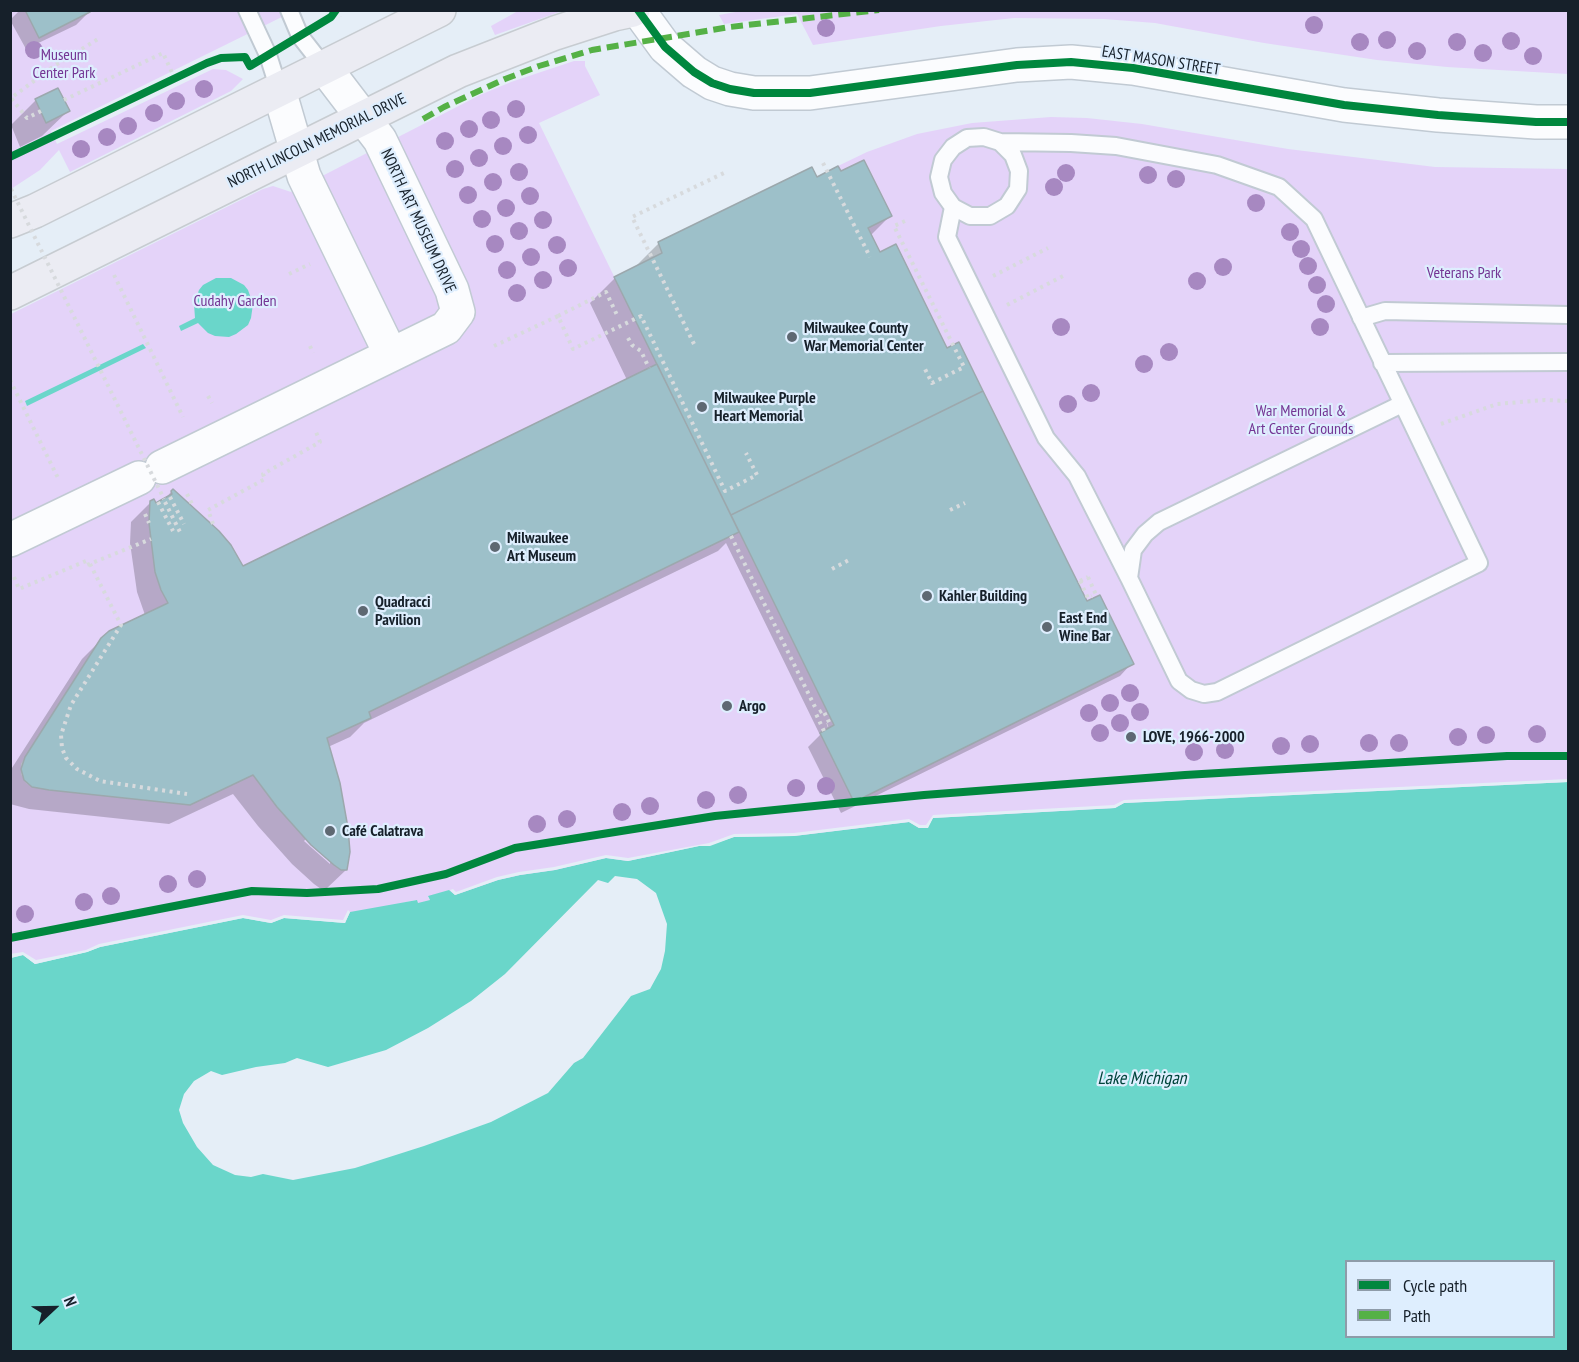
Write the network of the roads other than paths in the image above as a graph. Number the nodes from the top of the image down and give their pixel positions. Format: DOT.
graph roads {
  1 [pos="247,10"];
  2 [pos="289,10"];
  3 [pos="439,10"];
  4 [pos="633,10"];
  5 [pos="638,10"];
  6 [pos="325,68"];
  7 [pos="279,90"];
  8 [pos="363,118"];
  9 [pos="1569,122"];
  10 [pos="1000,142"];
  11 [pos="297,151"];
  12 [pos="953,207"];
  13 [pos="10,221"];
  14 [pos="10,293"];
  15 [pos="1569,315"];
  16 [pos="1361,318"];
  17 [pos="391,355"];
  18 [pos="1569,362"];
  19 [pos="1382,363"];
  20 [pos="1402,404"];
  21 [pos="10,540"];
  22 [pos="1128,578"];
  1 -- 7 [label="lane"];
  2 -- 6 [label="lane"];
  3 -- 6 [label="main road"];
  4 -- 8 [label="main road, NORTH LINCOLN MEMORIAL DRIVE"];
  5 -- 9 [label="street, EAST MASON STREET"];
  6 -- 7 [label="main road"];
  6 -- 8 [label="street, NORTH ART MUSEUM DRIVE"];
  7 -- 11 [label="street"];
  7 -- 13 [label="main road"];
  8 -- 11 [label="main road, NORTH LINCOLN MEMORIAL DRIVE"];
  8 -- 17 [label="street, NORTH ART MUSEUM DRIVE"];
  10 -- 12 [label="lane"];
  10 -- 12 [label="lane"];
  10 -- 16 [label="lane"];
  11 -- 14 [label="main road, NORTH LINCOLN MEMORIAL DRIVE"];
  11 -- 17 [label="street"];
  12 -- 22 [label="lane"];
  15 -- 16 [label="lane"];
  16 -- 19 [label="lane"];
  17 -- 21 [label="street, NORTH ART MUSEUM DRIVE"];
  18 -- 19 [label="lane"];
  19 -- 20 [label="lane"];
  20 -- 22 [label="lane"];
  20 -- 22 [label="lane"];
}
